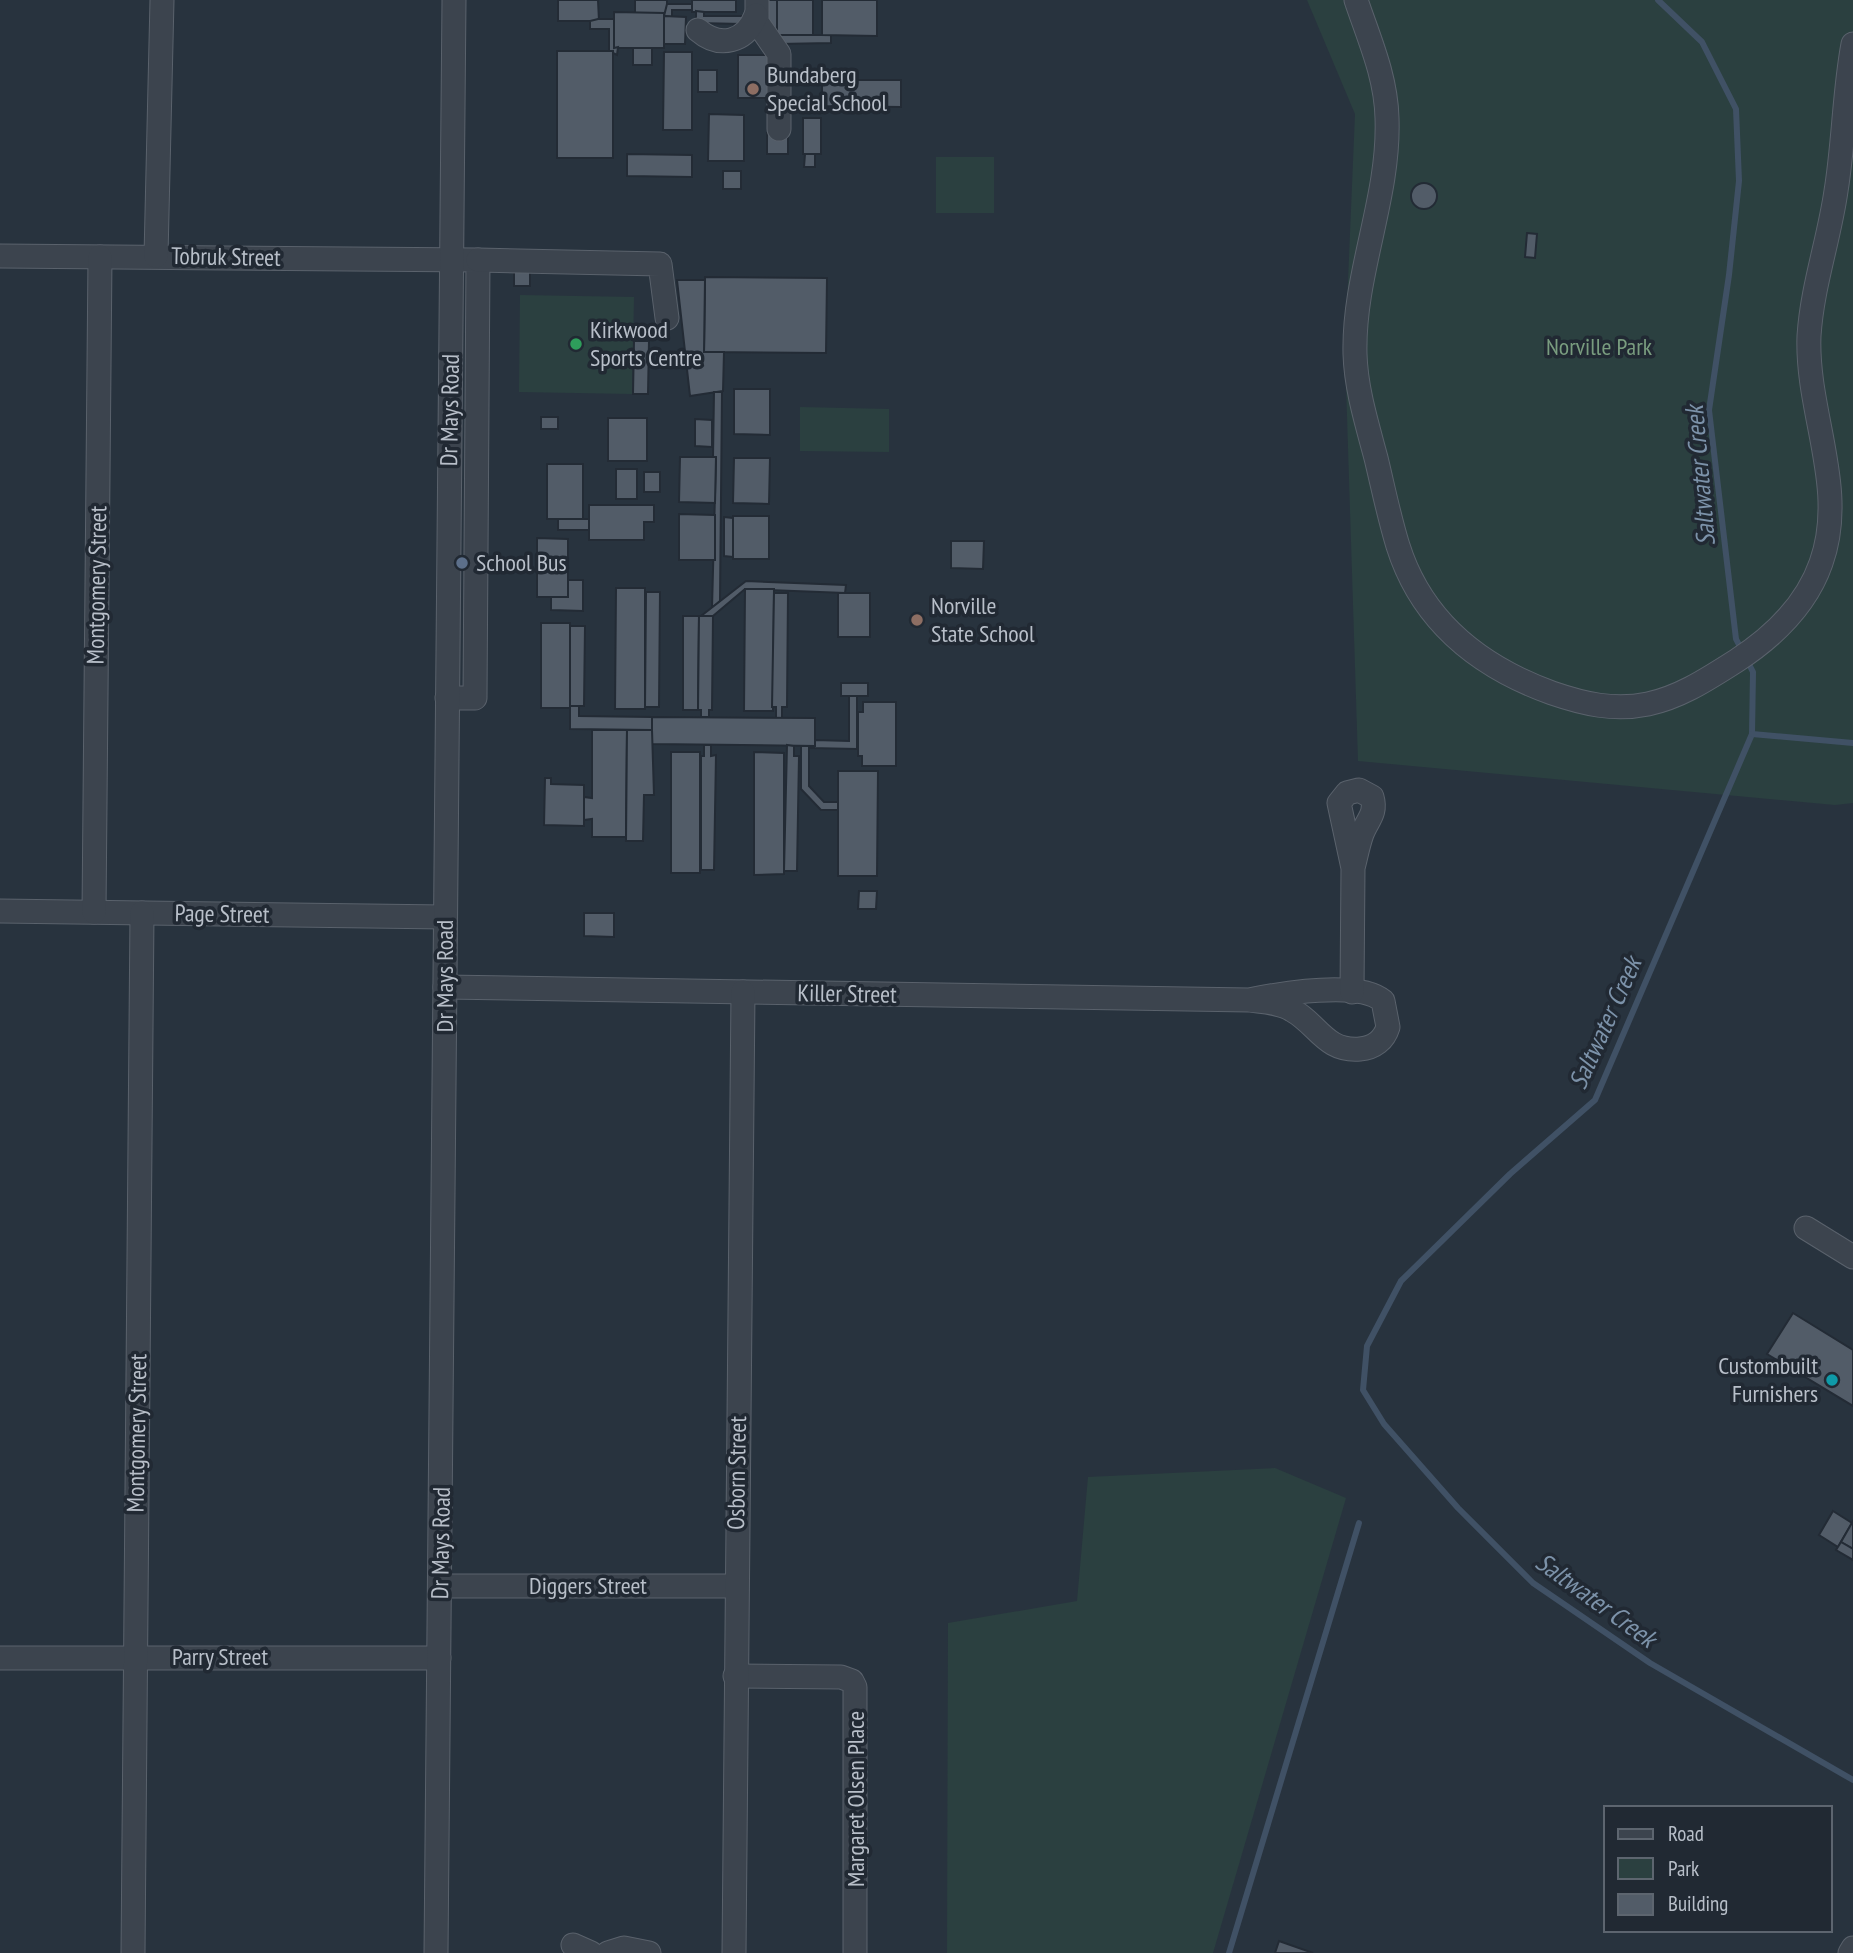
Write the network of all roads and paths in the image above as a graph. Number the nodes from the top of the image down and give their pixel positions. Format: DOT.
graph roads {
  1 [pos="162,0"];
  2 [pos="454,0"];
  3 [pos="1356,0"];
  4 [pos="756,8"];
  5 [pos="698,30"];
  6 [pos="1853,44"];
  7 [pos="779,130"];
  8 [pos="156,256"];
  9 [pos="0,257"];
  10 [pos="100,257"];
  11 [pos="452,259"];
  12 [pos="478,260"];
  13 [pos="667,318"];
  14 [pos="447,698"];
  15 [pos="1353,868"];
  16 [pos="0,911"];
  17 [pos="94,912"];
  18 [pos="142,913"];
  19 [pos="445,917"];
  20 [pos="445,987"];
  21 [pos="743,992"];
  22 [pos="1352,992"];
  23 [pos="1249,1000"];
  24 [pos="1807,1228"];
  25 [pos="1853,1257"];
  26 [pos="736,1586"];
  27 [pos="440,1587"];
  28 [pos="135,1657"];
  29 [pos="0,1658"];
  30 [pos="439,1658"];
  31 [pos="735,1676"];
  32 [pos="1853,1948"];
  33 [pos="133,1953"];
  34 [pos="436,1953"];
  35 [pos="608,1953"];
  36 [pos="649,1953"];
  37 [pos="734,1953"];
  38 [pos="855,1953"];
  39 [pos="1850,1953"];
  1 -- 8 [label="street"];
  2 -- 11 [label="street, Dr Mays Road"];
  3 -- 6 [label="street"];
  4 -- 5 [label="street"];
  4 -- 7 [label="street"];
  8 -- 10 [label="street, Tobruk Street"];
  8 -- 11 [label="street, Tobruk Street"];
  9 -- 10 [label="street, Tobruk Street"];
  10 -- 17 [label="street, Montgomery Street"];
  11 -- 12 [label="street, Tobruk Street"];
  11 -- 14 [label="street, Dr Mays Road"];
  12 -- 13 [label="street, Tobruk Street"];
  12 -- 14 [label="street"];
  14 -- 19 [label="street, Dr Mays Road"];
  15 -- 22 [label="street"];
  16 -- 17 [label="street, Page Street"];
  17 -- 18 [label="street, Page Street"];
  18 -- 19 [label="street, Page Street"];
  18 -- 28 [label="street, Montgomery Street"];
  19 -- 20 [label="street, Dr Mays Road"];
  20 -- 21 [label="street, Killer Street"];
  20 -- 27 [label="street, Dr Mays Road"];
  21 -- 23 [label="street, Killer Street"];
  21 -- 26 [label="street, Osborn Street"];
  22 -- 23 [label="street"];
  22 -- 23 [label="street"];
  24 -- 25 [label="street"];
  26 -- 27 [label="street, Diggers Street"];
  26 -- 31 [label="street, Osborn Street"];
  27 -- 30 [label="street, Dr Mays Road"];
  28 -- 29 [label="street, Parry Street"];
  28 -- 30 [label="street, Parry Street"];
  28 -- 33 [label="street, Montgomery Street"];
  30 -- 34 [label="street, Dr Mays Road"];
  31 -- 37 [label="street, Osborn Street"];
  31 -- 38 [label="street, Margaret Olsen Place"];
  32 -- 39 [label="street"];
  35 -- 36 [label="street"];
}
